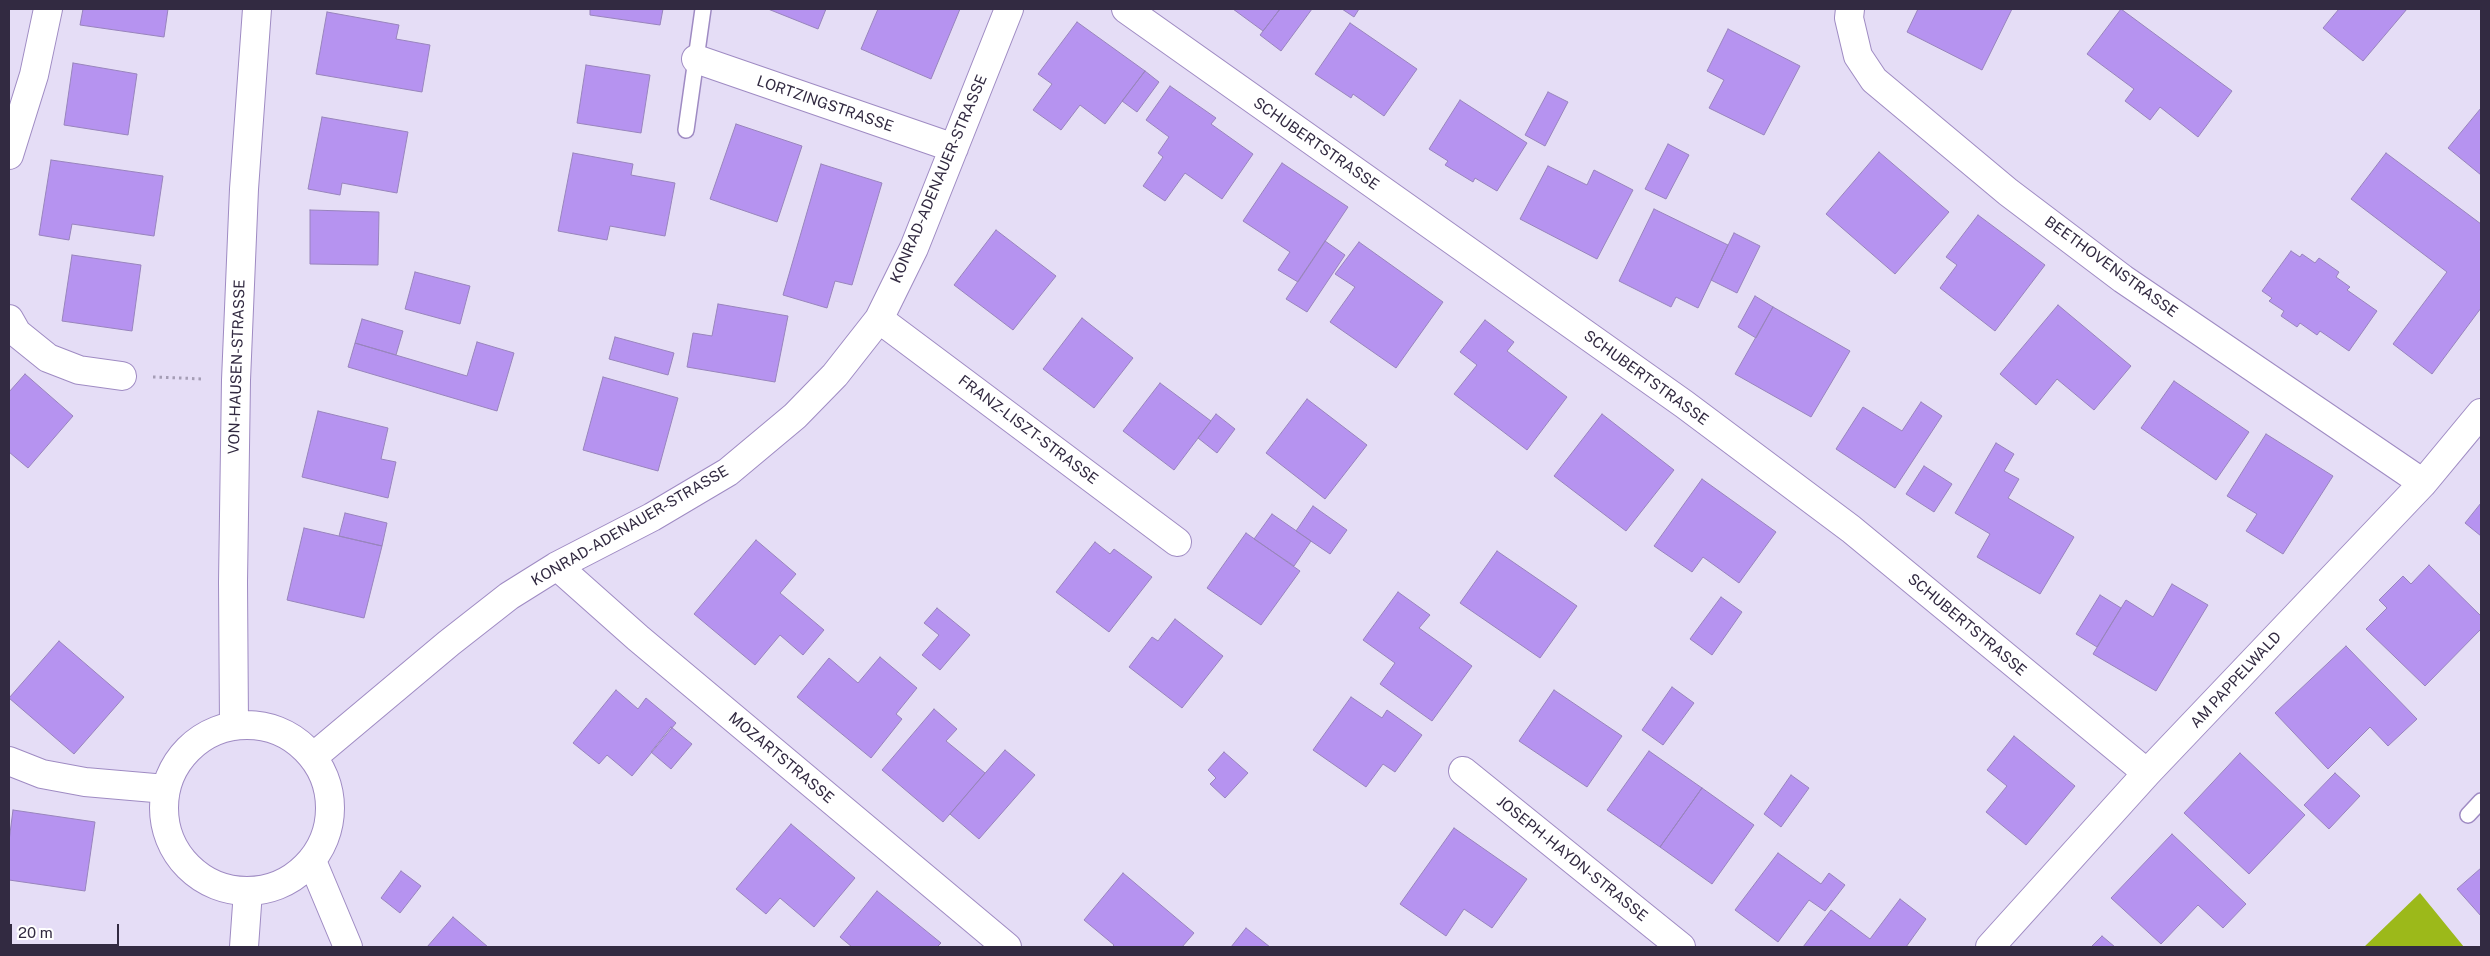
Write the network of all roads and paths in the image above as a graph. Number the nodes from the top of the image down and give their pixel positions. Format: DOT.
graph roads {
  1 [pos="48,9"];
  2 [pos="257,9"];
  3 [pos="703,9"];
  4 [pos="1009,9"];
  5 [pos="1126,9"];
  6 [pos="1850,9"];
  7 [pos="696,59"];
  8 [pos="686,130"];
  9 [pos="954,148"];
  10 [pos="9,155"];
  11 [pos="9,319"];
  12 [pos="879,319"];
  13 [pos="122,376"];
  14 [pos="236,380"];
  15 [pos="2481,413"];
  16 [pos="2423,483"];
  17 [pos="1177,542"];
  18 [pos="557,566"];
  19 [pos="234,726"];
  20 [pos="313,757"];
  21 [pos="9,761"];
  22 [pos="1463,771"];
  23 [pos="2148,773"];
  24 [pos="166,789"];
  25 [pos="2481,801"];
  26 [pos="2468,815"];
  27 [pos="312,861"];
  28 [pos="248,892"];
  29 [pos="244,947"];
  30 [pos="348,947"];
  31 [pos="1007,947"];
  32 [pos="1681,947"];
  33 [pos="1990,947"];
  1 -- 10 [label="street"];
  2 -- 14 [label="street, VON-HAUSEN-STRASSE"];
  3 -- 7 [label="lane"];
  4 -- 9 [label="street, KONRAD-ADENAUER-STRASSE"];
  5 -- 23 [label="street, SCHUBERTSTRASSE"];
  6 -- 16 [label="street, BEETHOVENSTRASSE"];
  7 -- 8 [label="lane"];
  7 -- 9 [label="street, LORTZINGSTRASSE"];
  9 -- 12 [label="street, KONRAD-ADENAUER-STRASSE"];
  11 -- 13 [label="street"];
  12 -- 17 [label="street, FRANZ-LISZT-STRASSE"];
  12 -- 18 [label="street, KONRAD-ADENAUER-STRASSE"];
  13 -- 14 [label="path"];
  14 -- 19 [label="street, VON-HAUSEN-STRASSE"];
  15 -- 16 [label="street, AM PAPPELWALD"];
  16 -- 23 [label="street, AM PAPPELWALD"];
  18 -- 20 [label="street, KONRAD-ADENAUER-STRASSE"];
  18 -- 31 [label="street, MOZARTSTRASSE"];
  19 -- 20 [label="street"];
  19 -- 24 [label="street"];
  20 -- 27 [label="street"];
  21 -- 24 [label="street"];
  22 -- 32 [label="street, JOSEPH-HAYDN-STRASSE"];
  23 -- 33 [label="street, AM PAPPELWALD"];
  24 -- 28 [label="street"];
  25 -- 26 [label="lane"];
  27 -- 28 [label="street"];
  27 -- 30 [label="street"];
  28 -- 29 [label="street"];
}
